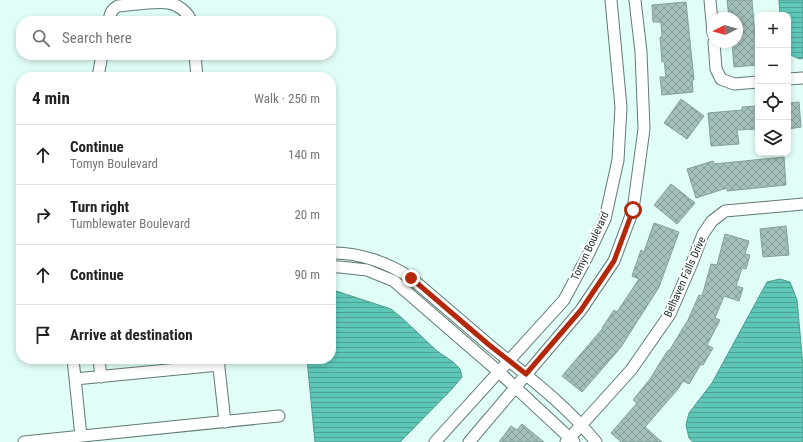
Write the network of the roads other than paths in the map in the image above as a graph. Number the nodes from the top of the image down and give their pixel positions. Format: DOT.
graph roads {
  1 [pos="611,0"];
  2 [pos="635,0"];
  3 [pos="710,0"];
  4 [pos="711,12"];
  5 [pos="110,16"];
  6 [pos="189,16"];
  7 [pos="714,48"];
  8 [pos="101,60"];
  9 [pos="195,60"];
  10 [pos="99,72"];
  11 [pos="197,72"];
  12 [pos="803,78"];
  13 [pos="791,79"];
  14 [pos="755,82"];
  15 [pos="803,204"];
  16 [pos="336,254"];
  17 [pos="336,267"];
  18 [pos="401,271"];
  19 [pos="394,281"];
  20 [pos="509,360"];
  21 [pos="74,364"];
  22 [pos="100,364"];
  23 [pos="186,364"];
  24 [pos="219,364"];
  25 [pos="499,372"];
  26 [pos="526,374"];
  27 [pos="101,377"];
  28 [pos="75,379"];
  29 [pos="516,388"];
  30 [pos="555,398"];
  31 [pos="541,412"];
  32 [pos="279,416"];
  33 [pos="225,422"];
  34 [pos="582,424"];
  35 [pos="81,436"];
  36 [pos="570,441"];
  37 [pos="24,442"];
  38 [pos="435,442"];
  39 [pos="469,442"];
  40 [pos="596,442"];
  1 -- 20 [label="street, Tomyn Boulevard"];
  2 -- 26 [label="street, Tomyn Boulevard"];
  3 -- 4 [label="street"];
  5 -- 6 [label="street"];
  7 -- 14 [label="street"];
  8 -- 10 [label="street"];
  9 -- 11 [label="street"];
  12 -- 13 [label="street"];
  15 -- 34 [label="street, Belhaven Falls Drive"];
  16 -- 18 [label="street"];
  17 -- 19 [label="street"];
  18 -- 19 [label="street"];
  18 -- 20 [label="street"];
  19 -- 25 [label="street"];
  20 -- 25 [label="street, Tomyn Boulevard"];
  20 -- 26 [label="street"];
  21 -- 28 [label="street"];
  22 -- 27 [label="street"];
  23 -- 27 [label="street"];
  24 -- 33 [label="street"];
  25 -- 29 [label="street"];
  25 -- 38 [label="street, Tomyn Boulevard"];
  26 -- 29 [label="street, Tomyn Boulevard"];
  26 -- 30 [label="street"];
  27 -- 28 [label="street"];
  28 -- 35 [label="street"];
  29 -- 31 [label="street"];
  29 -- 39 [label="street, Tomyn Boulevard"];
  30 -- 31 [label="street"];
  30 -- 34 [label="street"];
  31 -- 36 [label="street"];
  32 -- 33 [label="street"];
  33 -- 35 [label="street"];
  34 -- 36 [label="street, Belhaven Falls Drive"];
  34 -- 40 [label="street"];
  35 -- 37 [label="street"];
}
